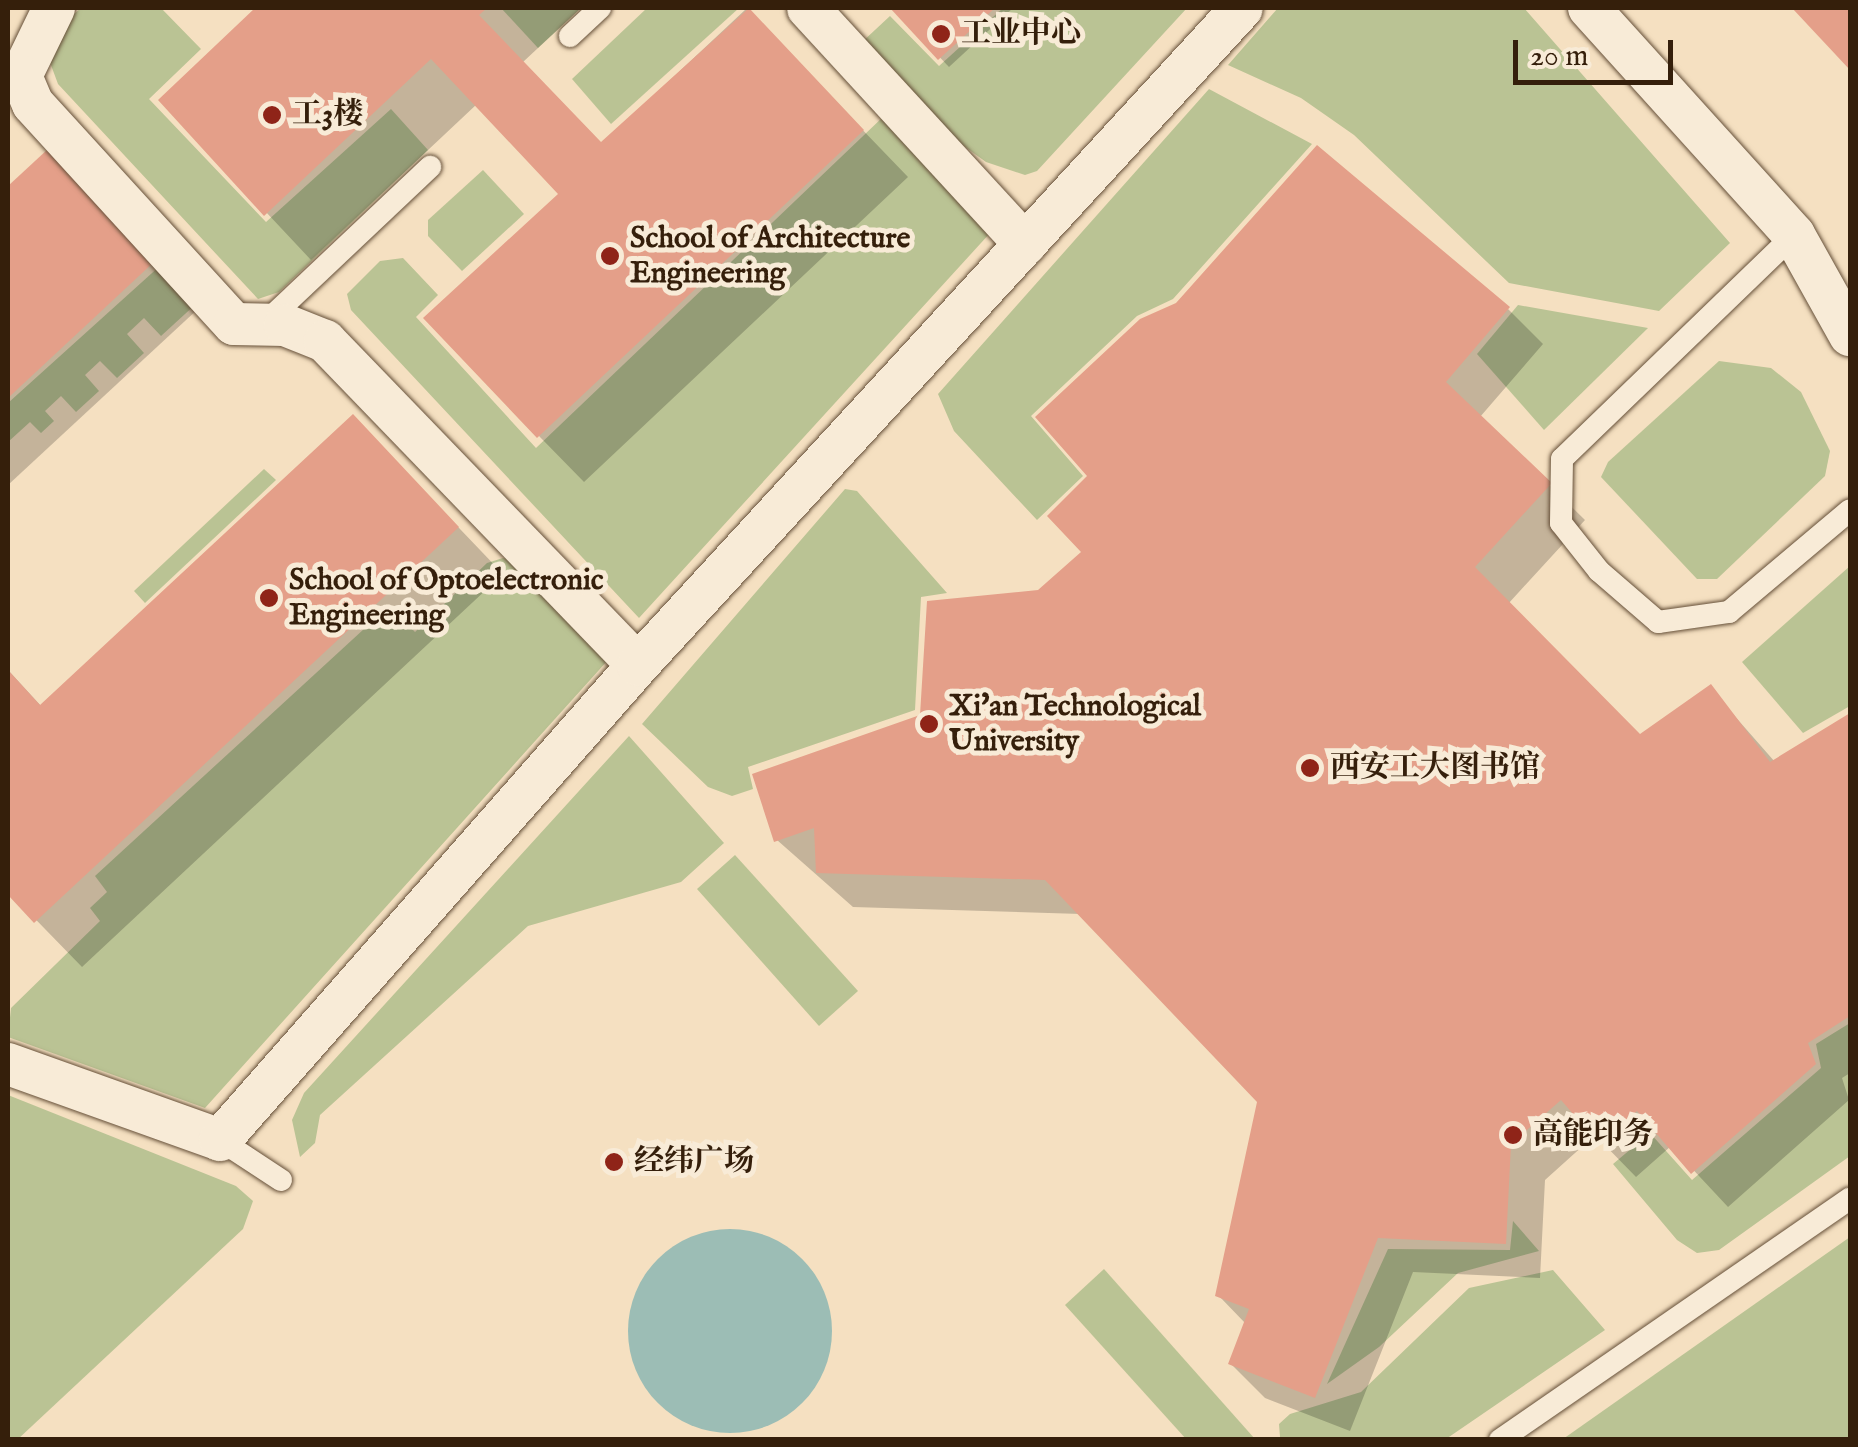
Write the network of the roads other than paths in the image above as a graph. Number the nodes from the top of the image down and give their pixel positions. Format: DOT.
graph roads {
  1 [pos="54,8"];
  2 [pos="600,8"];
  3 [pos="808,8"];
  4 [pos="1242,8"];
  5 [pos="1589,8"];
  6 [pos="570,36"];
  7 [pos="8,51"];
  8 [pos="430,167"];
  9 [pos="1794,235"];
  10 [pos="1025,244"];
  11 [pos="259,328"];
  12 [pos="1850,335"];
  13 [pos="1850,510"];
  14 [pos="638,665"];
  15 [pos="8,1064"];
  16 [pos="220,1140"];
  17 [pos="282,1180"];
  18 [pos="1850,1199"];
  19 [pos="1500,1440"];
  1 -- 7 [label="lane"];
  1 -- 11 [label="street"];
  2 -- 6 [label="lane"];
  3 -- 10 [label="street"];
  4 -- 10 [label="street"];
  5 -- 9 [label="street"];
  8 -- 11 [label="lane"];
  9 -- 12 [label="street"];
  9 -- 13 [label="lane"];
  10 -- 14 [label="street"];
  11 -- 14 [label="street"];
  14 -- 16 [label="street"];
  15 -- 16 [label="street"];
  16 -- 17 [label="lane"];
  18 -- 19 [label="lane"];
}
